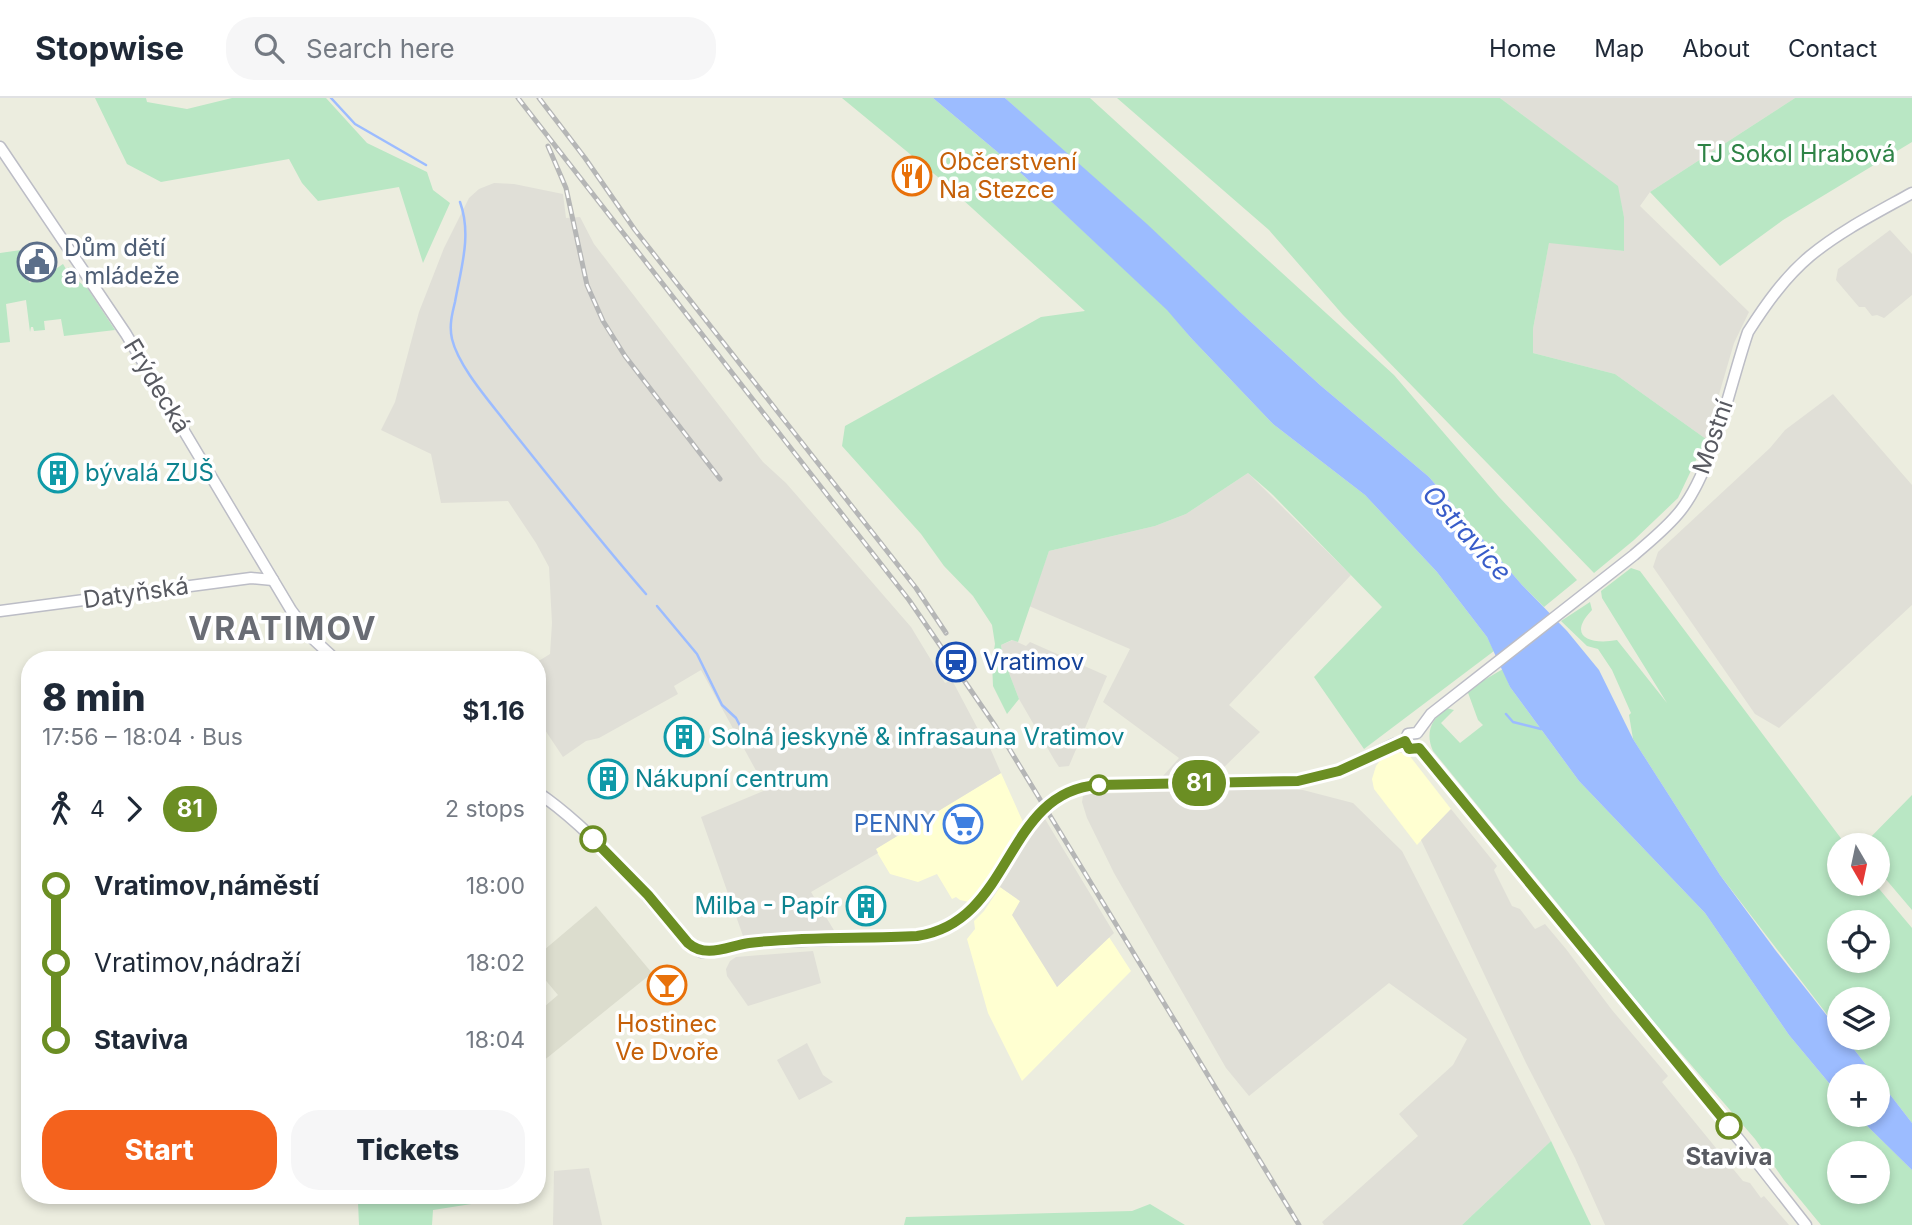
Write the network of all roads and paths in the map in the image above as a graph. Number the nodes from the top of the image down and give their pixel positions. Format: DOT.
graph roads {
  1 [pos="0,147"];
  2 [pos="1912,193"];
  3 [pos="273,580"];
  4 [pos="0,611"];
  5 [pos="326,651"];
  6 [pos="1417,733"];
  7 [pos="1405,741"];
  8 [pos="1419,748"];
  9 [pos="546,800"];
  10 [pos="1806,1225"];
  1 -- 3 [label="main road, Frýdecká"];
  2 -- 6 [label="main road, Mostní"];
  3 -- 4 [label="main road, Datyňská"];
  3 -- 5 [label="main road, Frýdecká"];
  6 -- 7 [label="main road"];
  6 -- 8 [label="main road"];
  7 -- 8 [label="main road"];
  7 -- 9 [label="main road"];
  8 -- 10 [label="main road"];
}
